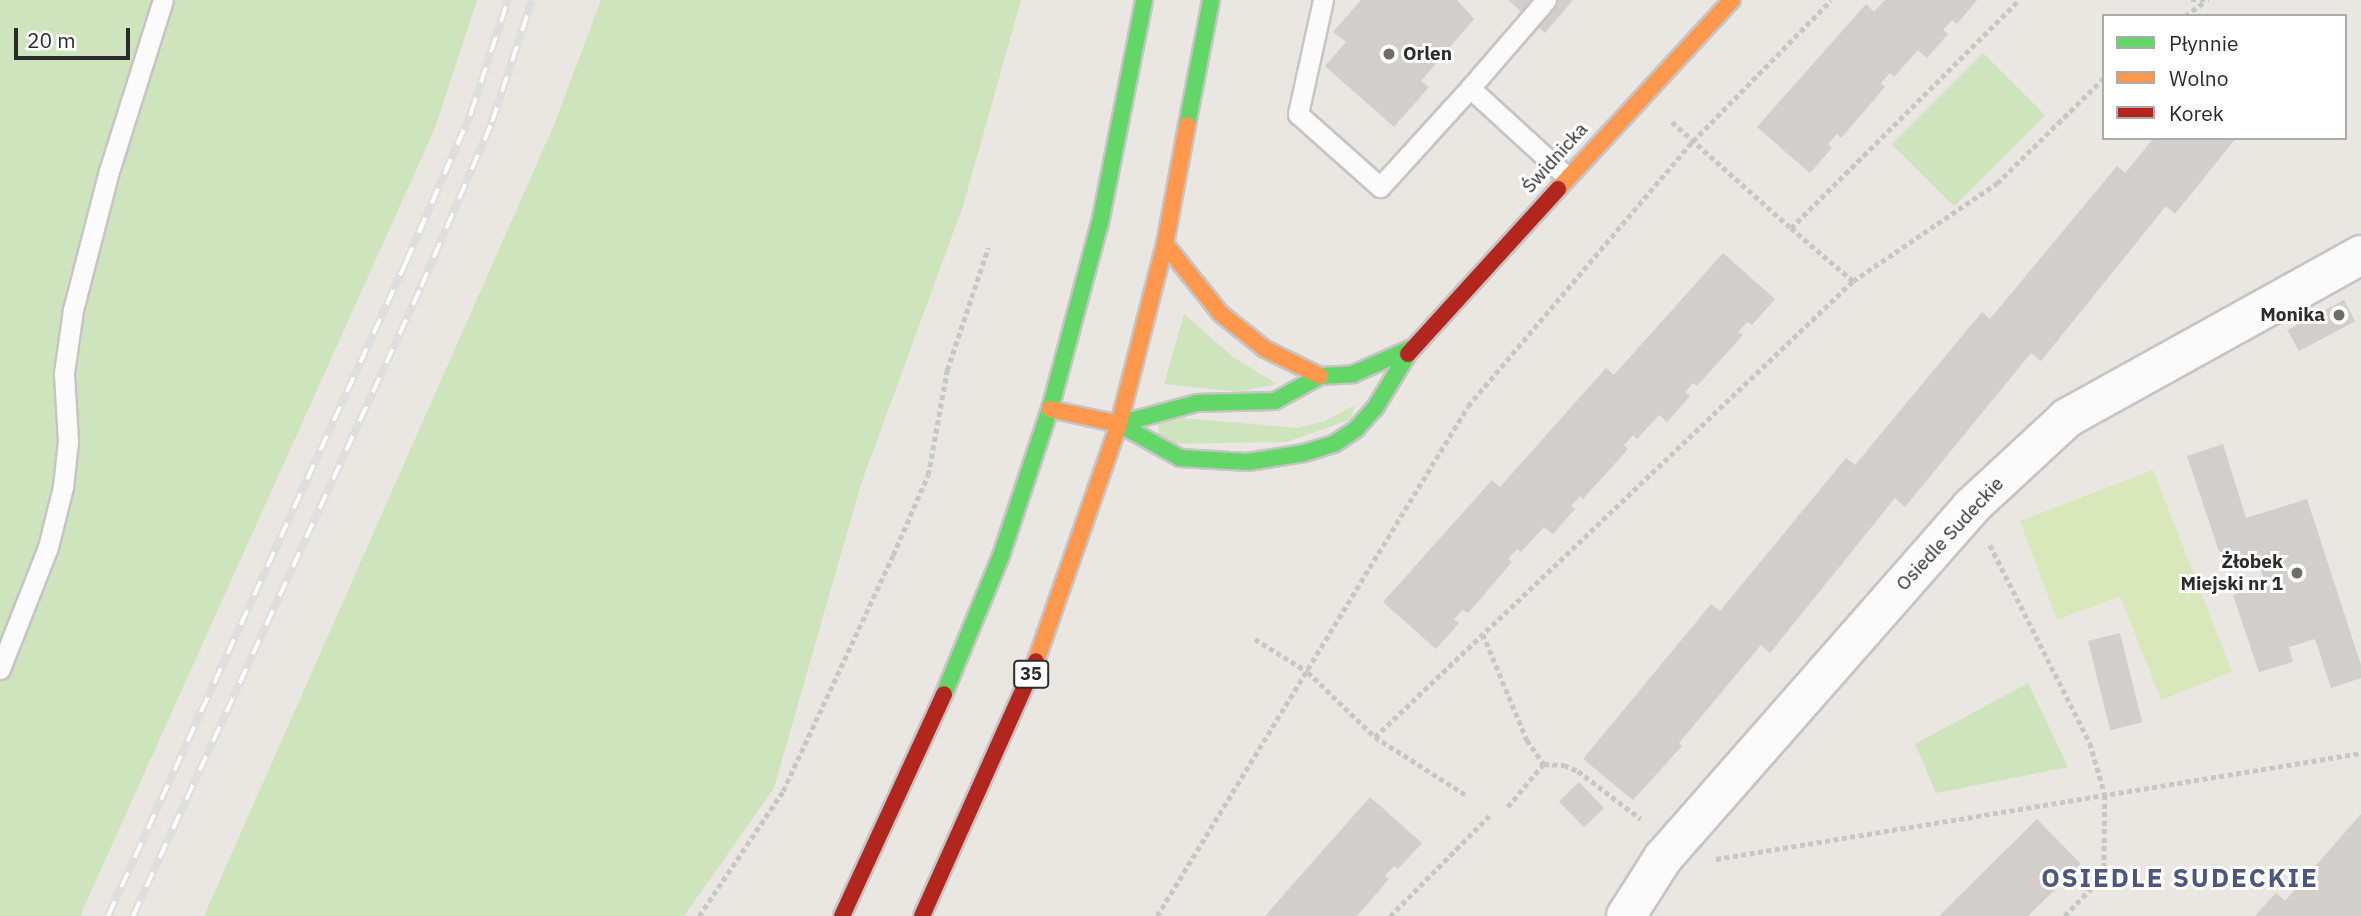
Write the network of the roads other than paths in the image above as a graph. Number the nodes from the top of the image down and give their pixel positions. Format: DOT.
graph roads {
  1 [pos="163,0"];
  2 [pos="1144,0"];
  3 [pos="1211,0"];
  4 [pos="1323,0"];
  5 [pos="1546,0"];
  6 [pos="1732,0"];
  7 [pos="1470,88"];
  8 [pos="1566,176"];
  9 [pos="1165,244"];
  10 [pos="2361,255"];
  11 [pos="1412,348"];
  12 [pos="1320,376"];
  13 [pos="1051,409"];
  14 [pos="1119,424"];
  15 [pos="0,670"];
  16 [pos="842,916"];
  17 [pos="922,916"];
  18 [pos="1626,916"];
  1 -- 15 [label="lane"];
  2 -- 13 [label="main road"];
  3 -- 9 [label="main road, 35"];
  4 -- 7 [label="lane"];
  5 -- 7 [label="lane"];
  6 -- 8 [label="main road, Świdnicka"];
  7 -- 8 [label="lane"];
  8 -- 11 [label="main road, Świdnicka"];
  9 -- 12 [label="main road"];
  9 -- 14 [label="main road, 35"];
  10 -- 18 [label="street, Osiedle Sudeckie"];
  11 -- 12 [label="main road, Świdnicka"];
  11 -- 14 [label="main road, Świdnicka"];
  12 -- 14 [label="main road, Świdnicka"];
  13 -- 14 [label="main road"];
  13 -- 16 [label="main road"];
  14 -- 17 [label="main road, 35"];
}
